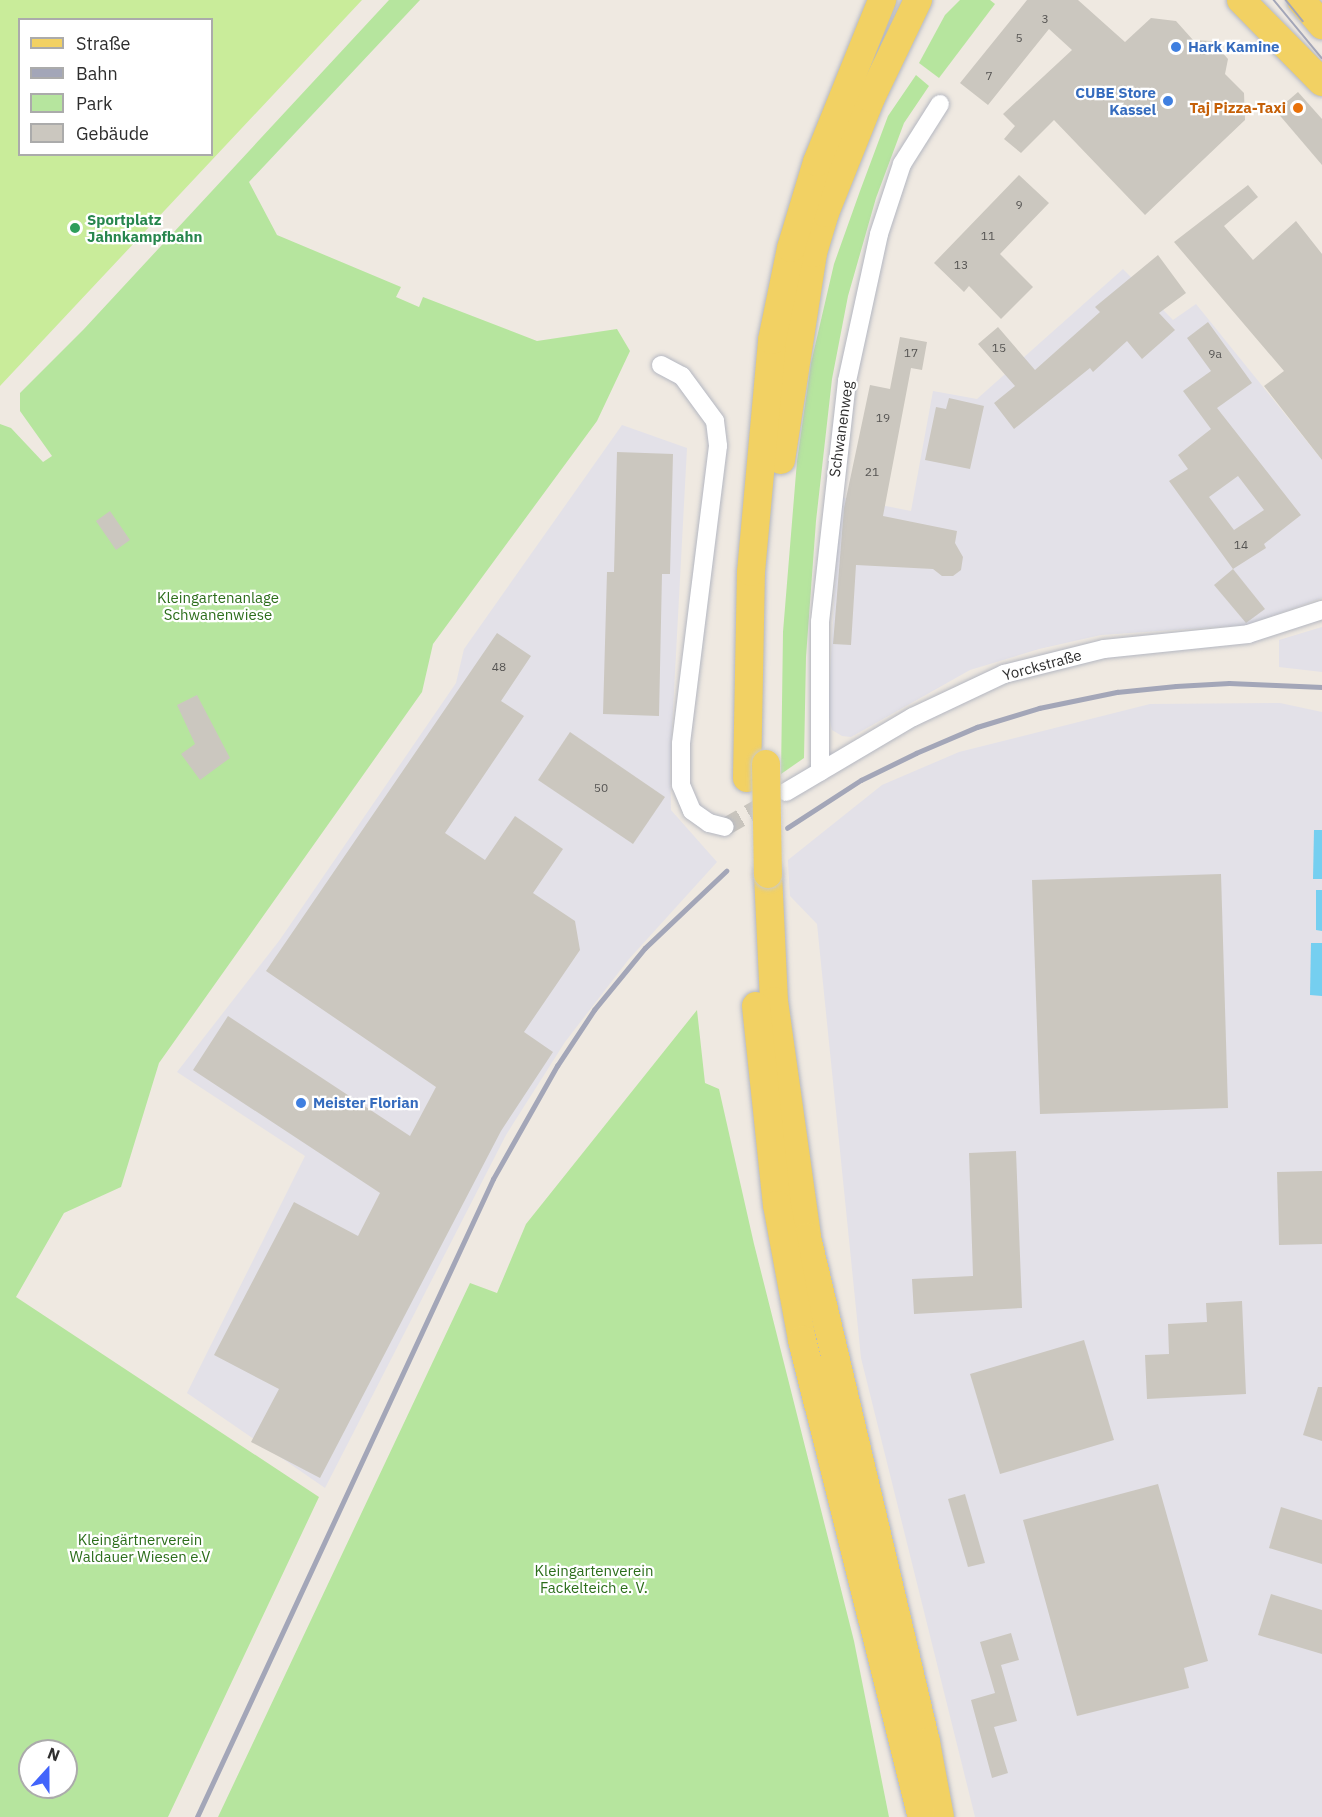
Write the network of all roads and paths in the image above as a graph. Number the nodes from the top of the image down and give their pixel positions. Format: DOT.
graph roads {
  1 [pos="882,0"];
  2 [pos="918,0"];
  3 [pos="1241,0"];
  4 [pos="1301,0"];
  5 [pos="1322,25"];
  6 [pos="1322,82"];
  7 [pos="940,104"];
  8 [pos="661,365"];
  9 [pos="1322,610"];
  10 [pos="757,771"];
  11 [pos="820,772"];
  12 [pos="786,792"];
  13 [pos="725,827"];
  14 [pos="759,880"];
  15 [pos="921,1817"];
  16 [pos="940,1817"];
  1 -- 10 [label="main road"];
  2 -- 10 [label="main road"];
  3 -- 6 [label="main road"];
  4 -- 5 [label="main road"];
  7 -- 11 [label="street, Schwanenweg"];
  8 -- 13 [label="street"];
  9 -- 11 [label="street, Yorckstraße"];
  10 -- 14 [label="main road, bridge"];
  11 -- 12 [label="street, Yorckstraße"];
  14 -- 15 [label="main road"];
  14 -- 16 [label="main road"];
}
